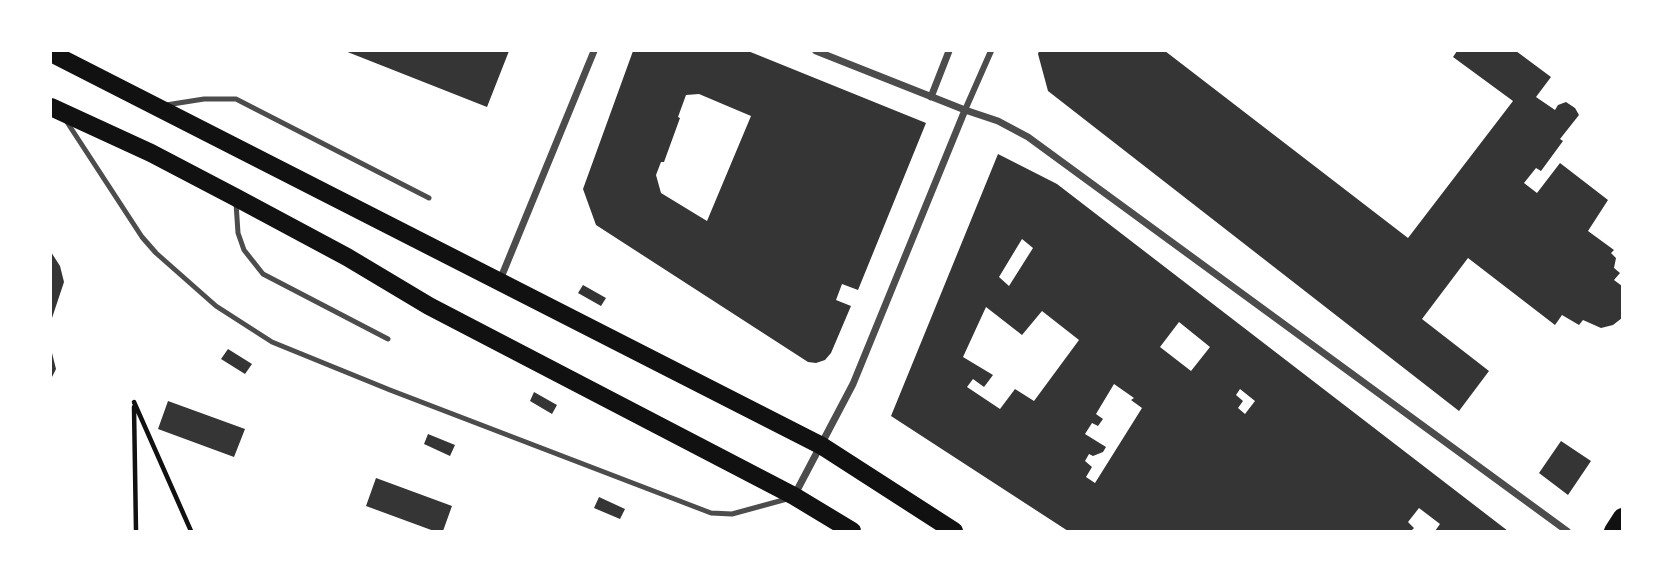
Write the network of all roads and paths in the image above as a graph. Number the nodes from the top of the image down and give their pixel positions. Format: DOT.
graph roads {
  1 [pos="594,51"];
  2 [pos="816,51"];
  3 [pos="949,51"];
  4 [pos="991,51"];
  5 [pos="51,53"];
  6 [pos="930,97"];
  7 [pos="156,106"];
  8 [pos="55,109"];
  9 [pos="965,110"];
  10 [pos="235,197"];
  11 [pos="429,198"];
  12 [pos="499,282"];
  13 [pos="388,340"];
  14 [pos="822,446"];
  15 [pos="794,496"];
  16 [pos="1622,517"];
  17 [pos="136,531"];
  18 [pos="191,531"];
  19 [pos="852,531"];
  20 [pos="954,531"];
  21 [pos="1567,531"];
  22 [pos="1613,531"];
  1 -- 12 [label="street"];
  2 -- 6 [label="street"];
  3 -- 6 [label="street"];
  4 -- 9 [label="street"];
  5 -- 7 [label="main road"];
  6 -- 9 [label="street"];
  7 -- 11 [label="lane"];
  7 -- 12 [label="main road"];
  8 -- 10 [label="main road"];
  8 -- 15 [label="lane"];
  9 -- 14 [label="street"];
  9 -- 21 [label="street"];
  10 -- 13 [label="lane"];
  10 -- 15 [label="main road"];
  12 -- 14 [label="main road"];
  14 -- 15 [label="street"];
  14 -- 20 [label="main road"];
  15 -- 19 [label="main road"];
  16 -- 22 [label="main road"];
  17 -- 18 [label="path"];
}
